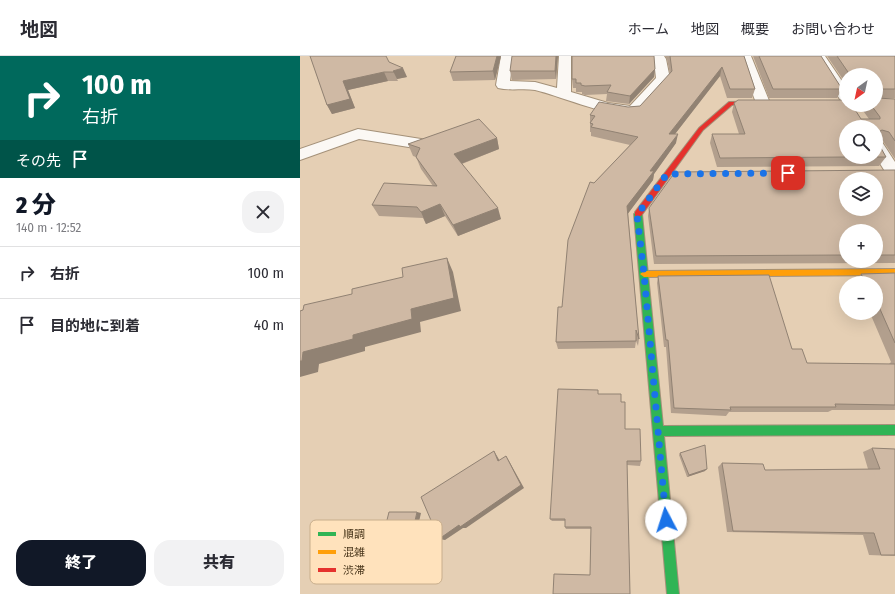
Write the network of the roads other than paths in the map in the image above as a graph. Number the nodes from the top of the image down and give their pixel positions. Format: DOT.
graph roads {
  1 [pos="507,56"];
  2 [pos="565,56"];
  3 [pos="657,56"];
  4 [pos="745,56"];
  5 [pos="819,56"];
  6 [pos="839,90"];
  7 [pos="564,94"];
  8 [pos="767,103"];
  9 [pos="421,144"];
  10 [pos="300,155"];
  11 [pos="883,159"];
  12 [pos="890,173"];
  13 [pos="667,174"];
  14 [pos="690,174"];
  15 [pos="895,272"];
  16 [pos="644,274"];
  17 [pos="895,430"];
  18 [pos="658,431"];
  19 [pos="673,594"];
  1 -- 7 [label="street"];
  2 -- 7 [label="street"];
  3 -- 7 [label="street"];
  4 -- 8 [label="street"];
  5 -- 6 [label="street"];
  8 -- 13 [label="street"];
  9 -- 10 [label="street"];
  11 -- 12 [label="street"];
  13 -- 14 [label="street"];
  13 -- 16 [label="street"];
  15 -- 16 [label="street"];
  16 -- 18 [label="street"];
  17 -- 18 [label="street"];
  18 -- 19 [label="street"];
}
